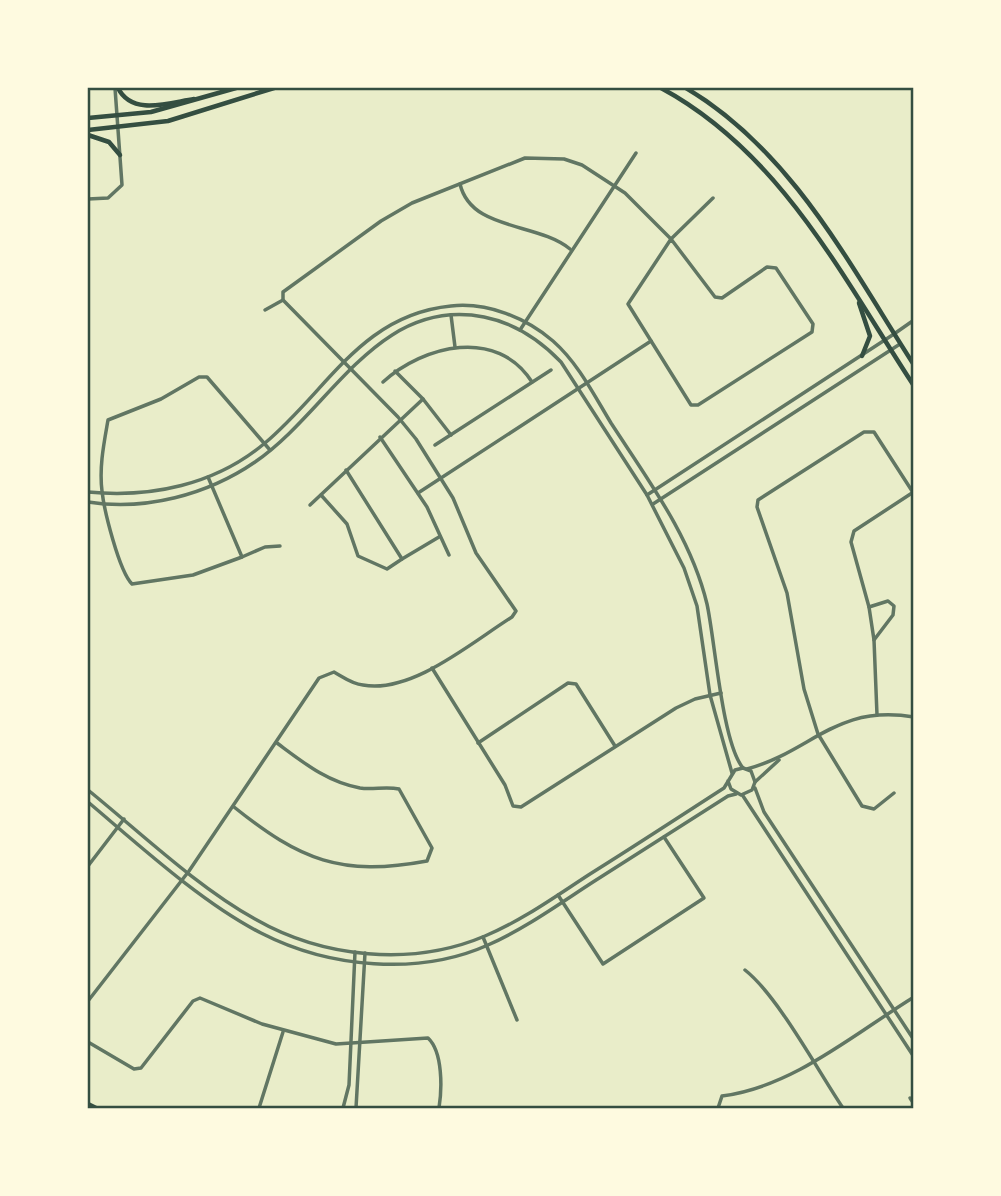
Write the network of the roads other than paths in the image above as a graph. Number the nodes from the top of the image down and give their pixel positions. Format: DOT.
graph roads {
  1 [pos="117,88"];
  2 [pos="236,88"];
  3 [pos="274,88"];
  4 [pos="661,88"];
  5 [pos="686,88"];
  6 [pos="212,96"];
  7 [pos="116,117"];
  8 [pos="88,118"];
  9 [pos="117,129"];
  10 [pos="88,133"];
  11 [pos="636,153"];
  12 [pos="120,155"];
  13 [pos="460,184"];
  14 [pos="614,185"];
  15 [pos="713,198"];
  16 [pos="88,199"];
  17 [pos="671,239"];
  18 [pos="570,249"];
  19 [pos="283,300"];
  20 [pos="859,302"];
  21 [pos="265,310"];
  22 [pos="451,315"];
  23 [pos="914,320"];
  24 [pos="525,322"];
  25 [pos="520,330"];
  26 [pos="894,334"];
  27 [pos="651,341"];
  28 [pos="884,341"];
  29 [pos="900,344"];
  30 [pos="455,347"];
  31 [pos="890,350"];
  32 [pos="862,356"];
  33 [pos="344,362"];
  34 [pos="914,365"];
  35 [pos="351,369"];
  36 [pos="551,370"];
  37 [pos="395,371"];
  38 [pos="383,382"];
  39 [pos="532,382"];
  40 [pos="914,386"];
  41 [pos="583,387"];
  42 [pos="423,399"];
  43 [pos="400,419"];
  44 [pos="451,435"];
  45 [pos="380,437"];
  46 [pos="265,443"];
  47 [pos="435,445"];
  48 [pos="270,450"];
  49 [pos="346,470"];
  50 [pos="208,477"];
  51 [pos="443,478"];
  52 [pos="211,485"];
  53 [pos="654,491"];
  54 [pos="88,492"];
  55 [pos="102,493"];
  56 [pos="418,493"];
  57 [pos="913,493"];
  58 [pos="321,495"];
  59 [pos="648,495"];
  60 [pos="660,499"];
  61 [pos="88,502"];
  62 [pos="105,502"];
  63 [pos="653,504"];
  64 [pos="310,505"];
  65 [pos="439,537"];
  66 [pos="280,546"];
  67 [pos="449,555"];
  68 [pos="242,557"];
  69 [pos="402,559"];
  70 [pos="869,607"];
  71 [pos="874,640"];
  72 [pos="432,667"];
  73 [pos="722,693"];
  74 [pos="710,695"];
  75 [pos="877,715"];
  76 [pos="914,717"];
  77 [pos="818,734"];
  78 [pos="277,743"];
  79 [pos="478,743"];
  80 [pos="615,746"];
  81 [pos="783,756"];
  82 [pos="745,768"];
  83 [pos="732,773"];
  84 [pos="728,781"];
  85 [pos="755,784"];
  86 [pos="88,790"];
  87 [pos="894,793"];
  88 [pos="739,794"];
  89 [pos="88,802"];
  90 [pos="234,807"];
  91 [pos="692,809"];
  92 [pos="697,816"];
  93 [pos="124,819"];
  94 [pos="118,827"];
  95 [pos="664,837"];
  96 [pos="88,866"];
  97 [pos="189,871"];
  98 [pos="183,878"];
  99 [pos="558,895"];
  100 [pos="562,902"];
  101 [pos="483,937"];
  102 [pos="488,945"];
  103 [pos="355,952"];
  104 [pos="365,953"];
  105 [pos="354,961"];
  106 [pos="364,963"];
  107 [pos="745,970"];
  108 [pos="914,996"];
  109 [pos="88,1001"];
  110 [pos="893,1009"];
  111 [pos="885,1015"];
  112 [pos="517,1020"];
  113 [pos="283,1032"];
  114 [pos="914,1040"];
  115 [pos="88,1042"];
  116 [pos="351,1044"];
  117 [pos="362,1044"];
  118 [pos="914,1057"];
  119 [pos="811,1062"];
  120 [pos="910,1098"];
  121 [pos="88,1104"];
  122 [pos="914,1104"];
  123 [pos="96,1108"];
  124 [pos="260,1108"];
  125 [pos="344,1108"];
  126 [pos="356,1108"];
  127 [pos="439,1108"];
  128 [pos="718,1108"];
  129 [pos="843,1108"];
  1 -- 6 [label="main road"];
  1 -- 7 [label="street"];
  2 -- 6 [label="main road"];
  3 -- 9 [label="main road"];
  4 -- 20 [label="main road"];
  5 -- 26 [label="main road"];
  6 -- 7 [label="main road"];
  7 -- 8 [label="main road"];
  7 -- 9 [label="street"];
  9 -- 10 [label="main road"];
  9 -- 12 [label="street"];
  10 -- 12 [label="main road"];
  11 -- 14 [label="street"];
  12 -- 16 [label="street"];
  13 -- 14 [label="street"];
  13 -- 18 [label="street"];
  13 -- 19 [label="street"];
  14 -- 17 [label="street"];
  14 -- 18 [label="street"];
  15 -- 17 [label="street"];
  17 -- 27 [label="street"];
  17 -- 27 [label="street"];
  18 -- 24 [label="street"];
  19 -- 21 [label="street"];
  19 -- 33 [label="street"];
  20 -- 28 [label="main road"];
  20 -- 32 [label="main road"];
  22 -- 25 [label="street"];
  22 -- 30 [label="street"];
  22 -- 35 [label="street"];
  23 -- 26 [label="street"];
  24 -- 25 [label="street"];
  24 -- 33 [label="street"];
  24 -- 41 [label="street"];
  25 -- 41 [label="street"];
  26 -- 28 [label="street"];
  26 -- 29 [label="main road"];
  27 -- 41 [label="street"];
  28 -- 31 [label="main road"];
  28 -- 32 [label="street"];
  29 -- 31 [label="street"];
  29 -- 34 [label="main road"];
  30 -- 37 [label="street"];
  30 -- 39 [label="street"];
  31 -- 40 [label="main road"];
  31 -- 60 [label="street"];
  32 -- 53 [label="street"];
  33 -- 35 [label="street"];
  33 -- 46 [label="street"];
  35 -- 43 [label="street"];
  35 -- 48 [label="street"];
  36 -- 39 [label="street"];
  37 -- 38 [label="street"];
  37 -- 42 [label="street"];
  39 -- 44 [label="street"];
  41 -- 51 [label="street"];
  41 -- 53 [label="street"];
  41 -- 59 [label="street"];
  42 -- 43 [label="street"];
  42 -- 44 [label="street"];
  43 -- 45 [label="street"];
  43 -- 51 [label="street"];
  44 -- 47 [label="street"];
  45 -- 49 [label="street"];
  45 -- 56 [label="street"];
  46 -- 48 [label="street"];
  46 -- 50 [label="street"];
  46 -- 55 [label="street"];
  48 -- 52 [label="street"];
  49 -- 58 [label="street"];
  49 -- 69 [label="street"];
  50 -- 52 [label="street"];
  50 -- 55 [label="street"];
  51 -- 56 [label="street"];
  51 -- 72 [label="street"];
  52 -- 62 [label="street"];
  52 -- 68 [label="street"];
  53 -- 59 [label="street"];
  53 -- 60 [label="street"];
  54 -- 55 [label="street"];
  55 -- 62 [label="street"];
  56 -- 65 [label="street"];
  57 -- 70 [label="street"];
  57 -- 77 [label="street"];
  58 -- 64 [label="street"];
  58 -- 69 [label="street"];
  59 -- 63 [label="street"];
  60 -- 63 [label="street"];
  60 -- 73 [label="street"];
  61 -- 62 [label="street"];
  62 -- 68 [label="street"];
  63 -- 74 [label="street"];
  65 -- 67 [label="street"];
  65 -- 69 [label="street"];
  66 -- 68 [label="street"];
  70 -- 71 [label="street"];
  70 -- 71 [label="street"];
  71 -- 75 [label="street"];
  72 -- 78 [label="street"];
  72 -- 79 [label="street"];
  73 -- 74 [label="street"];
  73 -- 82 [label="street"];
  74 -- 80 [label="street"];
  74 -- 83 [label="street"];
  75 -- 76 [label="street"];
  75 -- 77 [label="street"];
  77 -- 81 [label="street"];
  77 -- 87 [label="street"];
  78 -- 90 [label="street"];
  78 -- 90 [label="street"];
  79 -- 80 [label="street"];
  79 -- 80 [label="street"];
  81 -- 82 [label="street"];
  81 -- 85 [label="street"];
  82 -- 83 [label="street"];
  82 -- 85 [label="street"];
  83 -- 84 [label="street"];
  84 -- 88 [label="street"];
  84 -- 91 [label="street"];
  85 -- 88 [label="street"];
  85 -- 110 [label="street"];
  86 -- 93 [label="street"];
  88 -- 92 [label="street"];
  88 -- 111 [label="street"];
  89 -- 94 [label="street"];
  90 -- 97 [label="street"];
  91 -- 92 [label="street"];
  91 -- 99 [label="street"];
  92 -- 95 [label="street"];
  93 -- 94 [label="street"];
  93 -- 97 [label="street"];
  94 -- 96 [label="street"];
  94 -- 98 [label="street"];
  95 -- 100 [label="street"];
  95 -- 100 [label="street"];
  97 -- 98 [label="street"];
  97 -- 103 [label="street"];
  98 -- 105 [label="street"];
  98 -- 109 [label="street"];
  99 -- 100 [label="street"];
  99 -- 101 [label="street"];
  100 -- 102 [label="street"];
  101 -- 102 [label="street"];
  101 -- 104 [label="street"];
  102 -- 106 [label="street"];
  102 -- 112 [label="street"];
  103 -- 104 [label="street"];
  103 -- 105 [label="street"];
  104 -- 106 [label="street"];
  105 -- 106 [label="street"];
  105 -- 116 [label="street"];
  106 -- 117 [label="street"];
  107 -- 119 [label="street"];
  108 -- 110 [label="street"];
  110 -- 111 [label="street"];
  110 -- 114 [label="street"];
  111 -- 118 [label="street"];
  111 -- 119 [label="street"];
  113 -- 115 [label="street"];
  113 -- 116 [label="street"];
  113 -- 124 [label="street"];
  116 -- 117 [label="street"];
  116 -- 125 [label="street"];
  117 -- 126 [label="street"];
  117 -- 127 [label="street"];
  119 -- 128 [label="street"];
  119 -- 129 [label="street"];
  120 -- 122 [label="street"];
  121 -- 123 [label="main road"];
}
